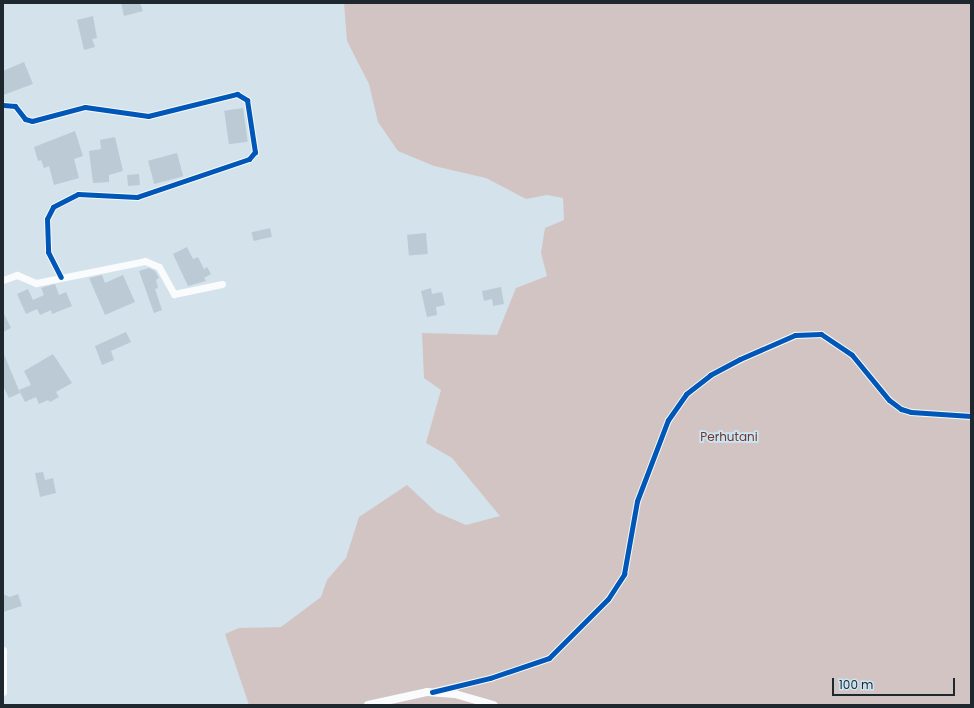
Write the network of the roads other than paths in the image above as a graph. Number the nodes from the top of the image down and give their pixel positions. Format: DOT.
graph roads {
  1 [pos="3,105"];
  2 [pos="61,277"];
  3 [pos="3,280"];
  4 [pos="222,284"];
  5 [pos="971,416"];
  6 [pos="3,650"];
  7 [pos="3,692"];
  8 [pos="432,692"];
  9 [pos="368,705"];
  10 [pos="493,705"];
  1 -- 2 [label="street"];
  2 -- 3 [label="street"];
  2 -- 4 [label="street"];
  5 -- 8 [label="street"];
  6 -- 7 [label="street"];
  8 -- 9 [label="street"];
  8 -- 10 [label="street"];
}
